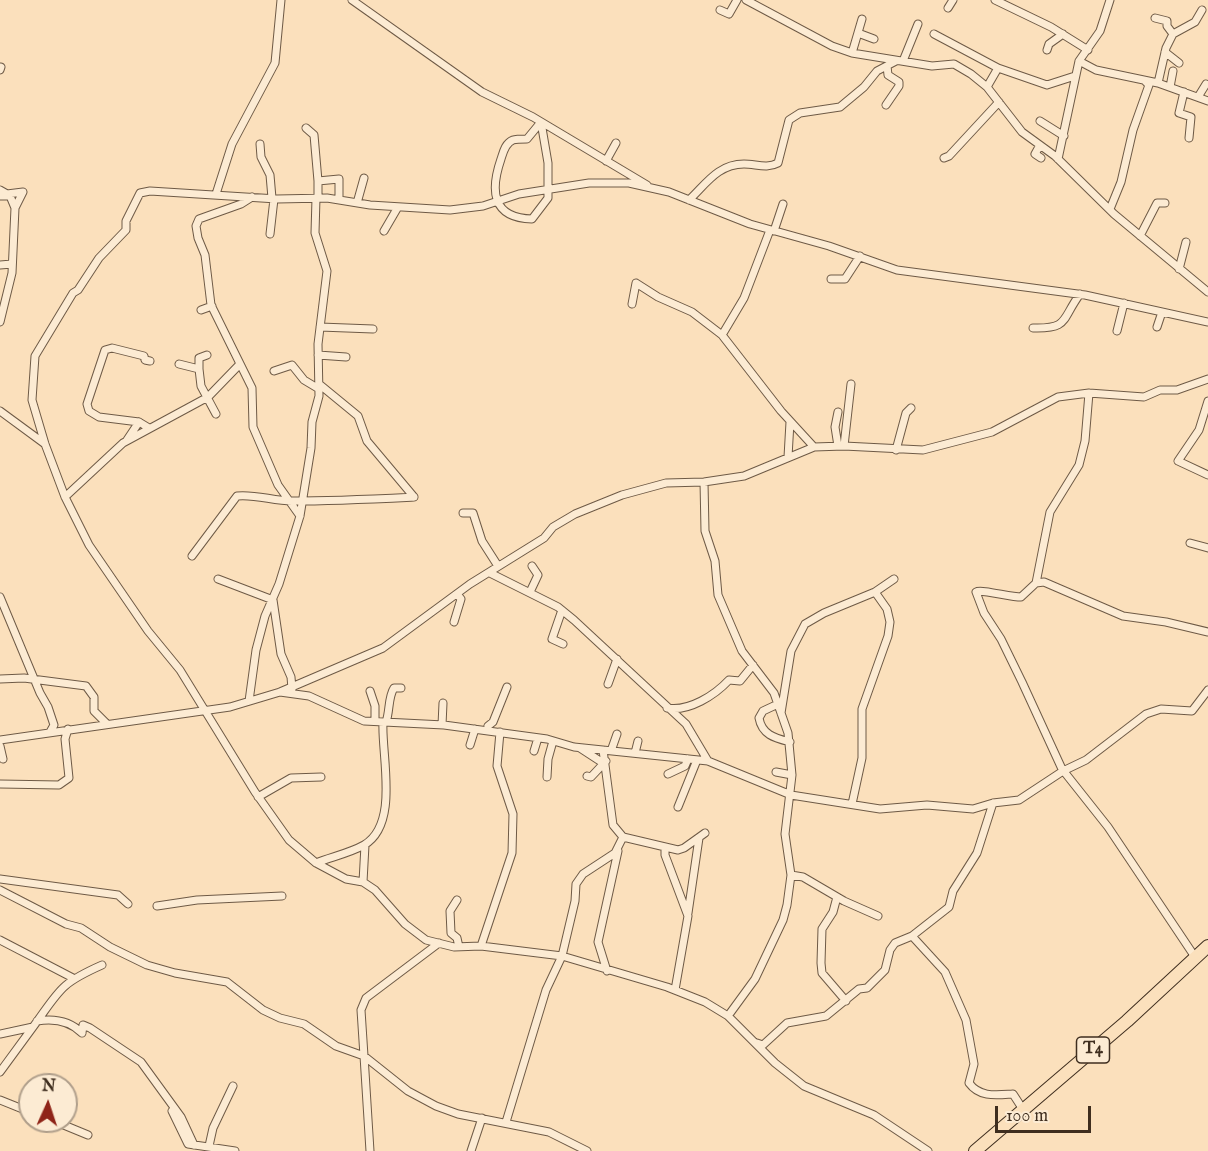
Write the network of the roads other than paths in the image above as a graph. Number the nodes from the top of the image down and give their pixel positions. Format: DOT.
graph roads {
  1 [pos="281,0"];
  2 [pos="352,0"];
  3 [pos="737,0"];
  4 [pos="746,0"];
  5 [pos="953,0"];
  6 [pos="997,0"];
  7 [pos="1110,0"];
  8 [pos="948,8"];
  9 [pos="720,10"];
  10 [pos="1202,10"];
  11 [pos="1155,18"];
  12 [pos="862,19"];
  13 [pos="918,24"];
  14 [pos="858,33"];
  15 [pos="934,34"];
  16 [pos="1063,34"];
  17 [pos="1173,34"];
  18 [pos="874,39"];
  19 [pos="1047,50"];
  20 [pos="1088,50"];
  21 [pos="1165,52"];
  22 [pos="852,53"];
  23 [pos="900,61"];
  24 [pos="1079,61"];
  25 [pos="1179,63"];
  26 [pos="886,66"];
  27 [pos="998,68"];
  28 [pos="1173,70"];
  29 [pos="1076,76"];
  30 [pos="1145,81"];
  31 [pos="1158,83"];
  32 [pos="1206,84"];
  33 [pos="987,87"];
  34 [pos="1170,87"];
  35 [pos="1184,92"];
  36 [pos="1198,97"];
  37 [pos="1208,101"];
  38 [pos="999,102"];
  39 [pos="886,105"];
  40 [pos="1040,121"];
  41 [pos="540,122"];
  42 [pos="306,128"];
  43 [pos="1064,136"];
  44 [pos="1189,138"];
  45 [pos="616,143"];
  46 [pos="260,144"];
  47 [pos="1040,145"];
  48 [pos="944,158"];
  49 [pos="1041,158"];
  50 [pos="1058,159"];
  51 [pos="606,161"];
  52 [pos="364,178"];
  53 [pos="318,181"];
  54 [pos="652,188"];
  55 [pos="546,190"];
  56 [pos="2,193"];
  57 [pos="216,194"];
  58 [pos="252,197"];
  59 [pos="317,198"];
  60 [pos="273,199"];
  61 [pos="339,200"];
  62 [pos="689,200"];
  63 [pos="496,201"];
  64 [pos="1165,202"];
  65 [pos="357,203"];
  66 [pos="783,204"];
  67 [pos="398,207"];
  68 [pos="15,208"];
  69 [pos="1110,209"];
  70 [pos="772,230"];
  71 [pos="384,231"];
  72 [pos="270,234"];
  73 [pos="1140,236"];
  74 [pos="1186,242"];
  75 [pos="860,256"];
  76 [pos="12,264"];
  77 [pos="0,265"];
  78 [pos="1179,269"];
  79 [pos="831,279"];
  80 [pos="1208,292"];
  81 [pos="1080,294"];
  82 [pos="1124,303"];
  83 [pos="632,304"];
  84 [pos="212,306"];
  85 [pos="201,310"];
  86 [pos="1162,312"];
  87 [pos="1208,321"];
  88 [pos="0,322"];
  89 [pos="320,327"];
  90 [pos="1157,327"];
  91 [pos="1033,328"];
  92 [pos="373,329"];
  93 [pos="1117,331"];
  94 [pos="722,335"];
  95 [pos="207,355"];
  96 [pos="318,355"];
  97 [pos="346,357"];
  98 [pos="150,361"];
  99 [pos="179,364"];
  100 [pos="240,364"];
  101 [pos="199,369"];
  102 [pos="274,371"];
  103 [pos="1208,379"];
  104 [pos="851,384"];
  105 [pos="319,387"];
  106 [pos="1089,393"];
  107 [pos="208,397"];
  108 [pos="1208,401"];
  109 [pos="911,408"];
  110 [pos="0,411"];
  111 [pos="838,412"];
  112 [pos="216,414"];
  113 [pos="139,422"];
  114 [pos="789,422"];
  115 [pos="149,428"];
  116 [pos="126,441"];
  117 [pos="45,444"];
  118 [pos="841,446"];
  119 [pos="814,447"];
  120 [pos="896,450"];
  121 [pos="788,457"];
  122 [pos="1208,475"];
  123 [pos="704,482"];
  124 [pos="65,497"];
  125 [pos="289,501"];
  126 [pos="303,501"];
  127 [pos="463,513"];
  128 [pos="300,516"];
  129 [pos="1190,543"];
  130 [pos="1208,548"];
  131 [pos="192,556"];
  132 [pos="498,566"];
  133 [pos="532,566"];
  134 [pos="490,573"];
  135 [pos="218,579"];
  136 [pos="894,579"];
  137 [pos="1036,582"];
  138 [pos="530,592"];
  139 [pos="875,592"];
  140 [pos="457,594"];
  141 [pos="0,597"];
  142 [pos="273,600"];
  143 [pos="562,610"];
  144 [pos="454,622"];
  145 [pos="1208,632"];
  146 [pos="563,644"];
  147 [pos="617,659"];
  148 [pos="753,665"];
  149 [pos="0,679"];
  150 [pos="37,680"];
  151 [pos="608,684"];
  152 [pos="507,687"];
  153 [pos="402,688"];
  154 [pos="292,690"];
  155 [pos="370,691"];
  156 [pos="1206,693"];
  157 [pos="249,701"];
  158 [pos="443,703"];
  159 [pos="778,704"];
  160 [pos="667,708"];
  161 [pos="206,711"];
  162 [pos="781,712"];
  163 [pos="483,717"];
  164 [pos="381,722"];
  165 [pos="106,724"];
  166 [pos="442,725"];
  167 [pos="488,728"];
  168 [pos="68,729"];
  169 [pos="475,729"];
  170 [pos="50,732"];
  171 [pos="500,732"];
  172 [pos="617,734"];
  173 [pos="538,738"];
  174 [pos="0,740"];
  175 [pos="553,741"];
  176 [pos="638,741"];
  177 [pos="790,742"];
  178 [pos="470,745"];
  179 [pos="0,746"];
  180 [pos="579,747"];
  181 [pos="534,751"];
  182 [pos="607,751"];
  183 [pos="635,753"];
  184 [pos="3,759"];
  185 [pos="688,759"];
  186 [pos="697,760"];
  187 [pos="708,761"];
  188 [pos="604,762"];
  189 [pos="1064,771"];
  190 [pos="776,772"];
  191 [pos="668,774"];
  192 [pos="792,775"];
  193 [pos="321,777"];
  194 [pos="547,777"];
  195 [pos="587,777"];
  196 [pos="0,784"];
  197 [pos="791,795"];
  198 [pos="258,797"];
  199 [pos="993,803"];
  200 [pos="852,804"];
  201 [pos="678,807"];
  202 [pos="705,833"];
  203 [pos="622,837"];
  204 [pos="699,838"];
  205 [pos="365,844"];
  206 [pos="665,847"];
  207 [pos="618,848"];
  208 [pos="684,849"];
  209 [pos="697,852"];
  210 [pos="316,863"];
  211 [pos="790,874"];
  212 [pos="0,879"];
  213 [pos="363,882"];
  214 [pos="0,890"];
  215 [pos="282,896"];
  216 [pos="837,897"];
  217 [pos="457,900"];
  218 [pos="128,904"];
  219 [pos="158,906"];
  220 [pos="687,916"];
  221 [pos="878,916"];
  222 [pos="912,936"];
  223 [pos="0,940"];
  224 [pos="439,943"];
  225 [pos="481,946"];
  226 [pos="1208,946"];
  227 [pos="459,947"];
  228 [pos="561,956"];
  229 [pos="1196,957"];
  230 [pos="102,965"];
  231 [pos="607,970"];
  232 [pos="73,978"];
  233 [pos="675,990"];
  234 [pos="846,1001"];
  235 [pos="728,1016"];
  236 [pos="35,1024"];
  237 [pos="0,1034"];
  238 [pos="756,1042"];
  239 [pos="364,1056"];
  240 [pos="0,1072"];
  241 [pos="233,1086"];
  242 [pos="0,1100"];
  243 [pos="18,1107"];
  244 [pos="1024,1111"];
  245 [pos="482,1118"];
  246 [pos="506,1122"];
  247 [pos="78,1132"];
  248 [pos="88,1136"];
  249 [pos="209,1146"];
  250 [pos="235,1151"];
  251 [pos="370,1151"];
  252 [pos="471,1151"];
  253 [pos="587,1151"];
  254 [pos="928,1151"];
  255 [pos="975,1151"];
  1 -- 57 [label="street"];
  2 -- 41 [label="street"];
  3 -- 9 [label="street"];
  4 -- 22 [label="street"];
  5 -- 8 [label="street"];
  6 -- 16 [label="street"];
  7 -- 20 [label="street"];
  10 -- 17 [label="street"];
  11 -- 17 [label="street"];
  12 -- 14 [label="street"];
  13 -- 23 [label="street"];
  14 -- 18 [label="street"];
  14 -- 22 [label="street"];
  15 -- 27 [label="street"];
  16 -- 19 [label="street"];
  16 -- 20 [label="street"];
  17 -- 21 [label="street"];
  20 -- 24 [label="street"];
  21 -- 25 [label="street"];
  21 -- 31 [label="street"];
  22 -- 23 [label="street"];
  23 -- 26 [label="street"];
  23 -- 33 [label="street"];
  24 -- 29 [label="street"];
  24 -- 30 [label="street"];
  26 -- 39 [label="street"];
  26 -- 62 [label="street"];
  27 -- 29 [label="street"];
  27 -- 33 [label="street"];
  28 -- 34 [label="street"];
  29 -- 43 [label="street"];
  30 -- 31 [label="street"];
  30 -- 69 [label="street"];
  31 -- 34 [label="street"];
  32 -- 36 [label="street"];
  33 -- 38 [label="street"];
  34 -- 35 [label="street"];
  35 -- 36 [label="street"];
  35 -- 44 [label="street"];
  36 -- 37 [label="street"];
  38 -- 47 [label="street"];
  38 -- 48 [label="street"];
  40 -- 43 [label="street"];
  41 -- 51 [label="street"];
  41 -- 55 [label="street"];
  41 -- 63 [label="street"];
  42 -- 53 [label="street"];
  43 -- 50 [label="street"];
  45 -- 51 [label="street"];
  46 -- 60 [label="street"];
  47 -- 49 [label="street"];
  47 -- 50 [label="street"];
  50 -- 69 [label="street"];
  51 -- 54 [label="street"];
  52 -- 65 [label="street"];
  53 -- 59 [label="street"];
  53 -- 61 [label="street"];
  54 -- 55 [label="street"];
  54 -- 62 [label="street"];
  55 -- 63 [label="street"];
  55 -- 63 [label="street"];
  56 -- 68 [label="street"];
  56 -- 68 [label="street"];
  57 -- 58 [label="street"];
  57 -- 117 [label="street"];
  58 -- 60 [label="street"];
  58 -- 84 [label="street"];
  59 -- 60 [label="street"];
  59 -- 61 [label="street"];
  59 -- 89 [label="street"];
  60 -- 72 [label="street"];
  61 -- 65 [label="street"];
  62 -- 70 [label="street"];
  63 -- 67 [label="street"];
  64 -- 73 [label="street"];
  65 -- 67 [label="street"];
  66 -- 70 [label="street"];
  67 -- 71 [label="street"];
  68 -- 76 [label="street"];
  69 -- 73 [label="street"];
  70 -- 75 [label="street"];
  70 -- 94 [label="street"];
  73 -- 78 [label="street"];
  74 -- 78 [label="street"];
  75 -- 79 [label="street"];
  75 -- 81 [label="street"];
  76 -- 77 [label="street"];
  76 -- 88 [label="street"];
  78 -- 80 [label="street"];
  81 -- 82 [label="street"];
  81 -- 91 [label="street"];
  82 -- 86 [label="street"];
  82 -- 93 [label="street"];
  83 -- 94 [label="street"];
  84 -- 85 [label="street"];
  84 -- 100 [label="street"];
  86 -- 87 [label="street"];
  86 -- 90 [label="street"];
  89 -- 92 [label="street"];
  89 -- 96 [label="street"];
  94 -- 114 [label="street"];
  95 -- 101 [label="street"];
  96 -- 97 [label="street"];
  96 -- 105 [label="street"];
  98 -- 113 [label="street"];
  99 -- 101 [label="street"];
  100 -- 107 [label="street"];
  100 -- 125 [label="street"];
  101 -- 107 [label="street"];
  102 -- 105 [label="street"];
  103 -- 106 [label="street"];
  104 -- 118 [label="street"];
  105 -- 126 [label="street"];
  105 -- 126 [label="street"];
  106 -- 120 [label="street"];
  106 -- 137 [label="street"];
  107 -- 112 [label="street"];
  107 -- 115 [label="street"];
  108 -- 122 [label="street"];
  109 -- 120 [label="street"];
  110 -- 117 [label="street"];
  111 -- 118 [label="street"];
  113 -- 115 [label="street"];
  113 -- 116 [label="street"];
  114 -- 119 [label="street"];
  114 -- 121 [label="street"];
  115 -- 116 [label="street"];
  116 -- 124 [label="street"];
  117 -- 124 [label="street"];
  118 -- 119 [label="street"];
  118 -- 120 [label="street"];
  119 -- 121 [label="street"];
  121 -- 123 [label="street"];
  123 -- 132 [label="street"];
  123 -- 148 [label="street"];
  124 -- 161 [label="street"];
  125 -- 126 [label="street"];
  125 -- 128 [label="street"];
  125 -- 131 [label="street"];
  126 -- 128 [label="street"];
  127 -- 132 [label="street"];
  128 -- 142 [label="street"];
  129 -- 130 [label="street"];
  132 -- 134 [label="street"];
  133 -- 138 [label="street"];
  134 -- 138 [label="street"];
  134 -- 140 [label="street"];
  135 -- 142 [label="street"];
  136 -- 139 [label="street"];
  137 -- 145 [label="street"];
  137 -- 189 [label="street"];
  138 -- 143 [label="street"];
  139 -- 162 [label="street"];
  139 -- 200 [label="street"];
  140 -- 144 [label="street"];
  140 -- 154 [label="street"];
  141 -- 150 [label="street"];
  142 -- 154 [label="street"];
  142 -- 157 [label="street"];
  143 -- 146 [label="street"];
  143 -- 147 [label="street"];
  147 -- 151 [label="street"];
  147 -- 160 [label="street"];
  148 -- 159 [label="street"];
  148 -- 160 [label="street"];
  149 -- 150 [label="street"];
  150 -- 165 [label="street"];
  150 -- 170 [label="street"];
  152 -- 167 [label="street"];
  153 -- 164 [label="street"];
  154 -- 157 [label="street"];
  154 -- 164 [label="street"];
  155 -- 164 [label="street"];
  156 -- 189 [label="street"];
  157 -- 161 [label="street"];
  158 -- 166 [label="street"];
  159 -- 162 [label="street"];
  159 -- 177 [label="street"];
  160 -- 187 [label="street"];
  161 -- 165 [label="street"];
  161 -- 198 [label="street"];
  162 -- 177 [label="street"];
  163 -- 167 [label="street"];
  164 -- 166 [label="street"];
  164 -- 205 [label="street"];
  165 -- 168 [label="street"];
  166 -- 169 [label="street"];
  167 -- 169 [label="street"];
  167 -- 171 [label="street"];
  168 -- 170 [label="street"];
  168 -- 196 [label="street"];
  169 -- 178 [label="street"];
  170 -- 174 [label="street"];
  171 -- 173 [label="street"];
  171 -- 225 [label="street"];
  172 -- 182 [label="street"];
  173 -- 175 [label="street"];
  173 -- 181 [label="street"];
  175 -- 180 [label="street"];
  175 -- 194 [label="street"];
  176 -- 183 [label="street"];
  177 -- 192 [label="street"];
  179 -- 184 [label="street"];
  180 -- 182 [label="street"];
  180 -- 188 [label="street"];
  182 -- 183 [label="street"];
  182 -- 188 [label="street"];
  183 -- 185 [label="street"];
  185 -- 186 [label="street"];
  185 -- 191 [label="street"];
  186 -- 187 [label="street"];
  186 -- 201 [label="street"];
  187 -- 197 [label="street"];
  188 -- 195 [label="street"];
  188 -- 203 [label="street"];
  189 -- 199 [label="street"];
  189 -- 229 [label="street"];
  190 -- 192 [label="street"];
  192 -- 197 [label="street"];
  193 -- 198 [label="street"];
  197 -- 200 [label="street"];
  197 -- 211 [label="street"];
  198 -- 210 [label="street"];
  199 -- 200 [label="street"];
  199 -- 222 [label="street"];
  202 -- 204 [label="street"];
  203 -- 206 [label="street"];
  203 -- 207 [label="street"];
  204 -- 208 [label="street"];
  204 -- 209 [label="street"];
  205 -- 210 [label="street"];
  205 -- 213 [label="street"];
  206 -- 208 [label="street"];
  206 -- 220 [label="street"];
  207 -- 228 [label="street"];
  207 -- 231 [label="street"];
  208 -- 209 [label="street"];
  209 -- 220 [label="street"];
  210 -- 213 [label="street"];
  211 -- 216 [label="street"];
  211 -- 235 [label="street"];
  212 -- 218 [label="street"];
  213 -- 224 [label="street"];
  214 -- 239 [label="street"];
  215 -- 219 [label="street"];
  216 -- 221 [label="street"];
  216 -- 234 [label="street"];
  217 -- 227 [label="street"];
  220 -- 233 [label="street"];
  222 -- 234 [label="street"];
  222 -- 244 [label="street"];
  223 -- 232 [label="street"];
  224 -- 227 [label="street"];
  224 -- 239 [label="street"];
  225 -- 227 [label="street"];
  225 -- 228 [label="street"];
  226 -- 229 [label="highway, T4"];
  228 -- 231 [label="street"];
  228 -- 246 [label="street"];
  229 -- 244 [label="highway, T4"];
  230 -- 232 [label="street"];
  231 -- 233 [label="street"];
  232 -- 236 [label="street"];
  233 -- 235 [label="street"];
  234 -- 238 [label="street"];
  235 -- 238 [label="street"];
  236 -- 237 [label="street"];
  236 -- 240 [label="street"];
  236 -- 249 [label="street"];
  238 -- 254 [label="street"];
  239 -- 245 [label="street"];
  239 -- 251 [label="street"];
  241 -- 249 [label="street"];
  242 -- 243 [label="street"];
  244 -- 255 [label="highway, T4"];
  245 -- 246 [label="street"];
  245 -- 252 [label="street"];
  246 -- 253 [label="street"];
  247 -- 248 [label="street"];
  249 -- 250 [label="street"];
}
